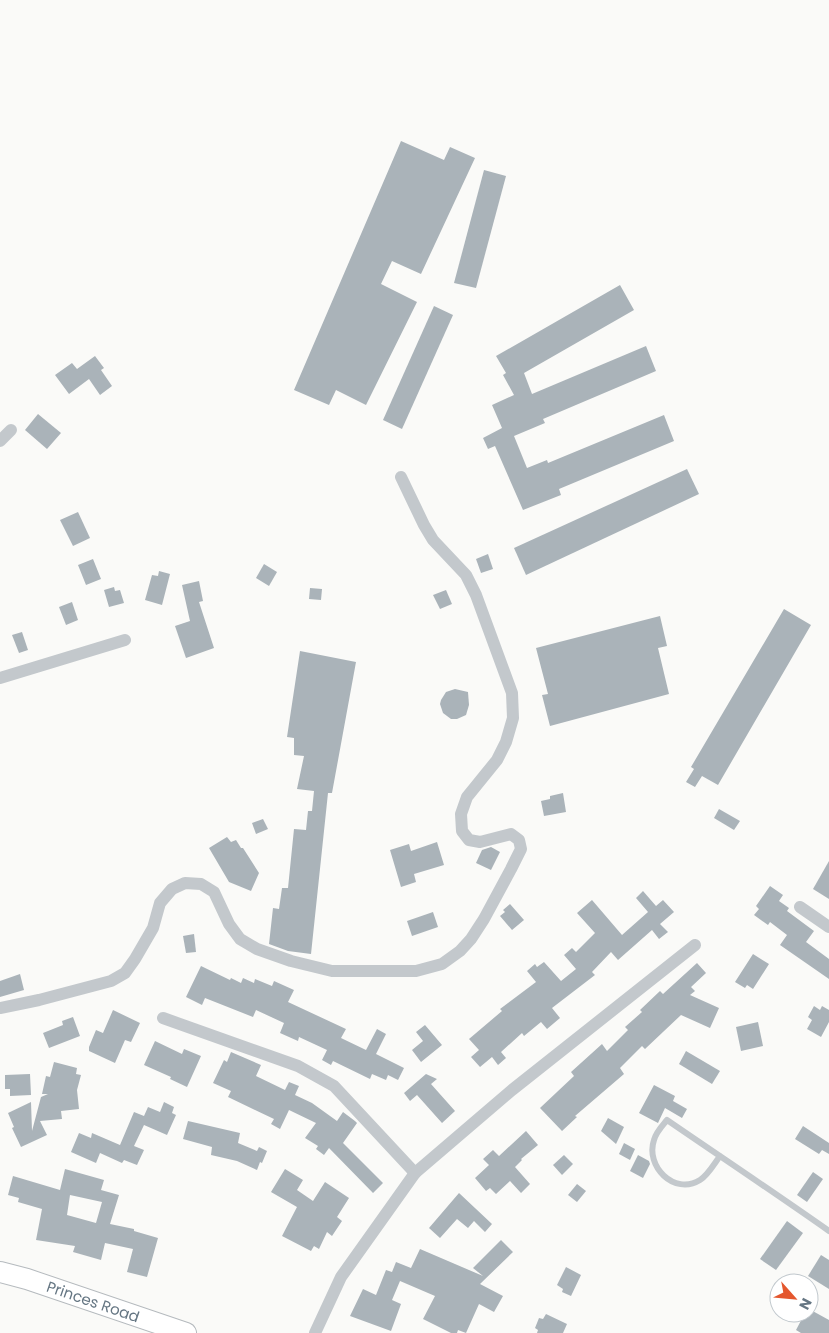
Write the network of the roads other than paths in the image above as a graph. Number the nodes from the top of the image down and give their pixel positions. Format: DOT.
graph roads {
  1 [pos="11,430"];
  2 [pos="0,441"];
  3 [pos="401,477"];
  4 [pos="125,640"];
  5 [pos="0,678"];
  6 [pos="800,907"];
  7 [pos="829,927"];
  8 [pos="695,945"];
  9 [pos="0,1008"];
  10 [pos="163,1018"];
  11 [pos="720,1156"];
  12 [pos="415,1173"];
  13 [pos="829,1231"];
  14 [pos="0,1272"];
  15 [pos="186,1333"];
  16 [pos="315,1333"];
  1 -- 2 [label="street"];
  3 -- 9 [label="street"];
  4 -- 5 [label="street"];
  6 -- 7 [label="street"];
  8 -- 12 [label="street"];
  10 -- 12 [label="street"];
  11 -- 11 [label="lane"];
  11 -- 13 [label="lane"];
  12 -- 16 [label="street"];
  14 -- 15 [label="main road, Princes Road"];
}
